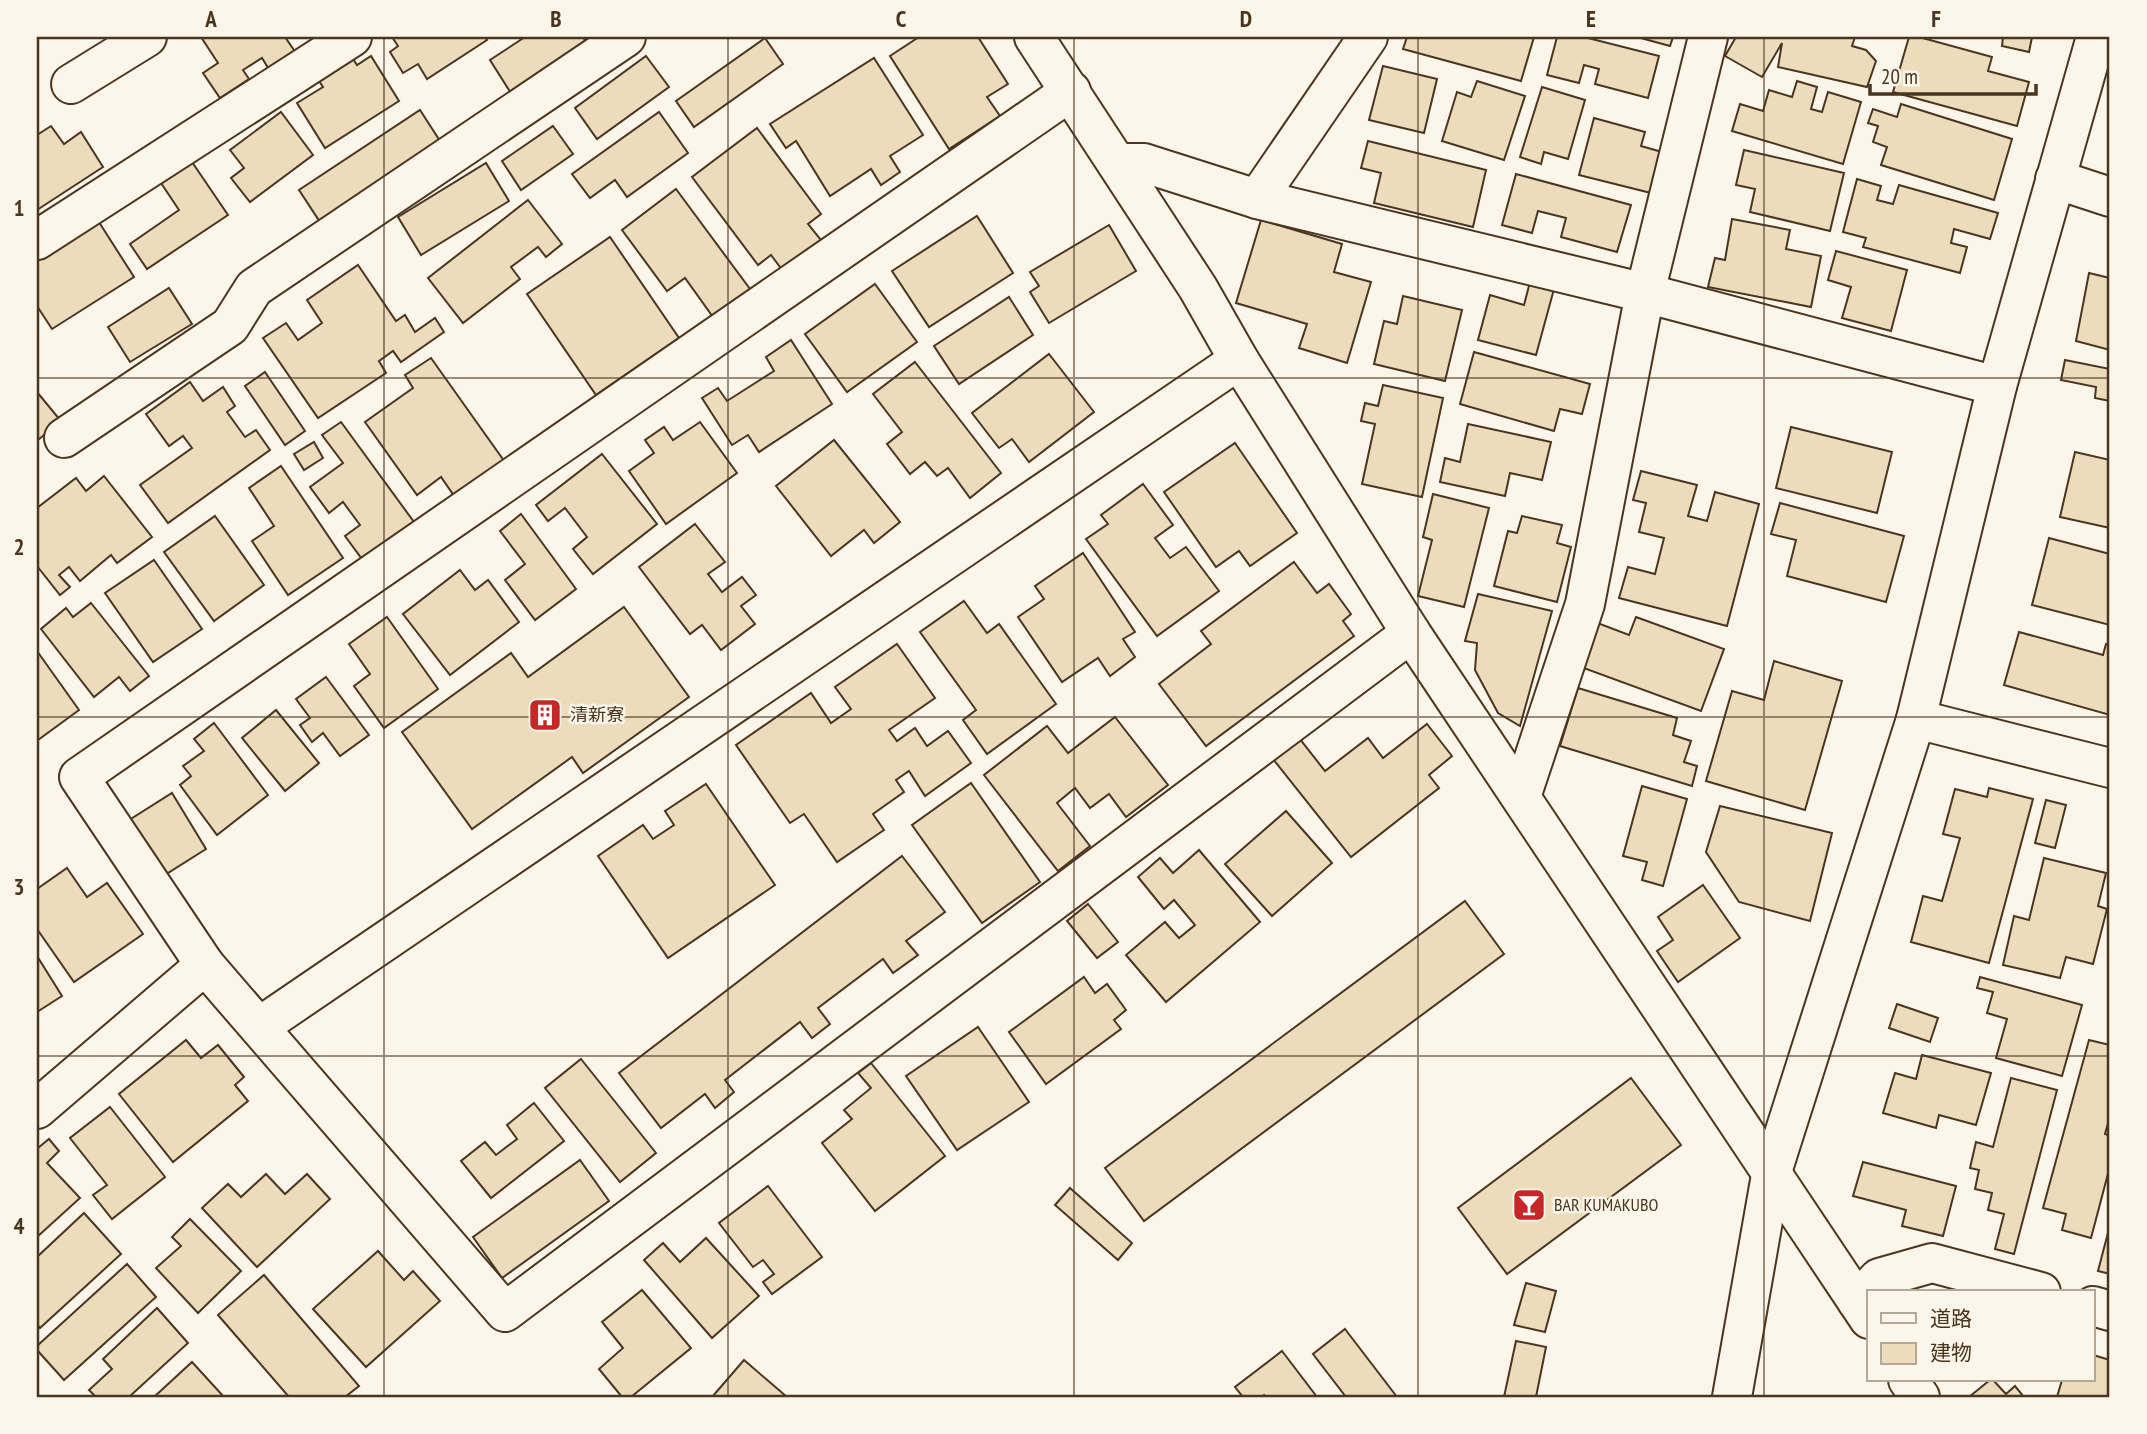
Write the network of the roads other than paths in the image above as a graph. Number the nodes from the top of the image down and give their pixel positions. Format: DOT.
graph roads {
  1 [pos="147,37"];
  2 [pos="352,37"];
  3 [pos="626,37"];
  4 [pos="1034,37"];
  5 [pos="1368,37"];
  6 [pos="1708,37"];
  7 [pos="2096,37"];
  8 [pos="71,84"];
  9 [pos="1071,91"];
  10 [pos="1117,163"];
  11 [pos="2055,179"];
  12 [pos="2110,197"];
  13 [pos="1257,199"];
  14 [pos="37,240"];
  15 [pos="1645,293"];
  16 [pos="1239,360"];
  17 [pos="1997,386"];
  18 [pos="64,438"];
  19 [pos="1411,633"];
  20 [pos="1916,719"];
  21 [pos="2110,768"];
  22 [pos="1521,797"];
  23 [pos="205,965"];
  24 [pos="259,1027"];
  25 [pos="37,1109"];
  26 [pos="1771,1175"];
  27 [pos="1873,1290"];
  28 [pos="2033,1290"];
  29 [pos="1863,1310"];
  30 [pos="1910,1382"];
  31 [pos="1732,1397"];
  32 [pos="1920,1397"];
  1 -- 8 [label="street"];
  2 -- 14 [label="street"];
  3 -- 18 [label="street"];
  4 -- 9 [label="street"];
  5 -- 13 [label="street"];
  6 -- 15 [label="street"];
  7 -- 11 [label="street"];
  9 -- 10 [label="street"];
  9 -- 23 [label="street"];
  10 -- 13 [label="street"];
  10 -- 16 [label="street"];
  11 -- 12 [label="street"];
  11 -- 17 [label="street"];
  13 -- 15 [label="street"];
  15 -- 17 [label="street"];
  15 -- 22 [label="street"];
  16 -- 19 [label="street"];
  16 -- 24 [label="street"];
  17 -- 20 [label="street"];
  19 -- 22 [label="street"];
  19 -- 24 [label="street"];
  20 -- 21 [label="street"];
  20 -- 26 [label="street"];
  22 -- 26 [label="street"];
  23 -- 24 [label="street"];
  23 -- 25 [label="street"];
  26 -- 29 [label="street"];
  26 -- 31 [label="street"];
  27 -- 28 [label="street"];
  30 -- 32 [label="street"];
}
